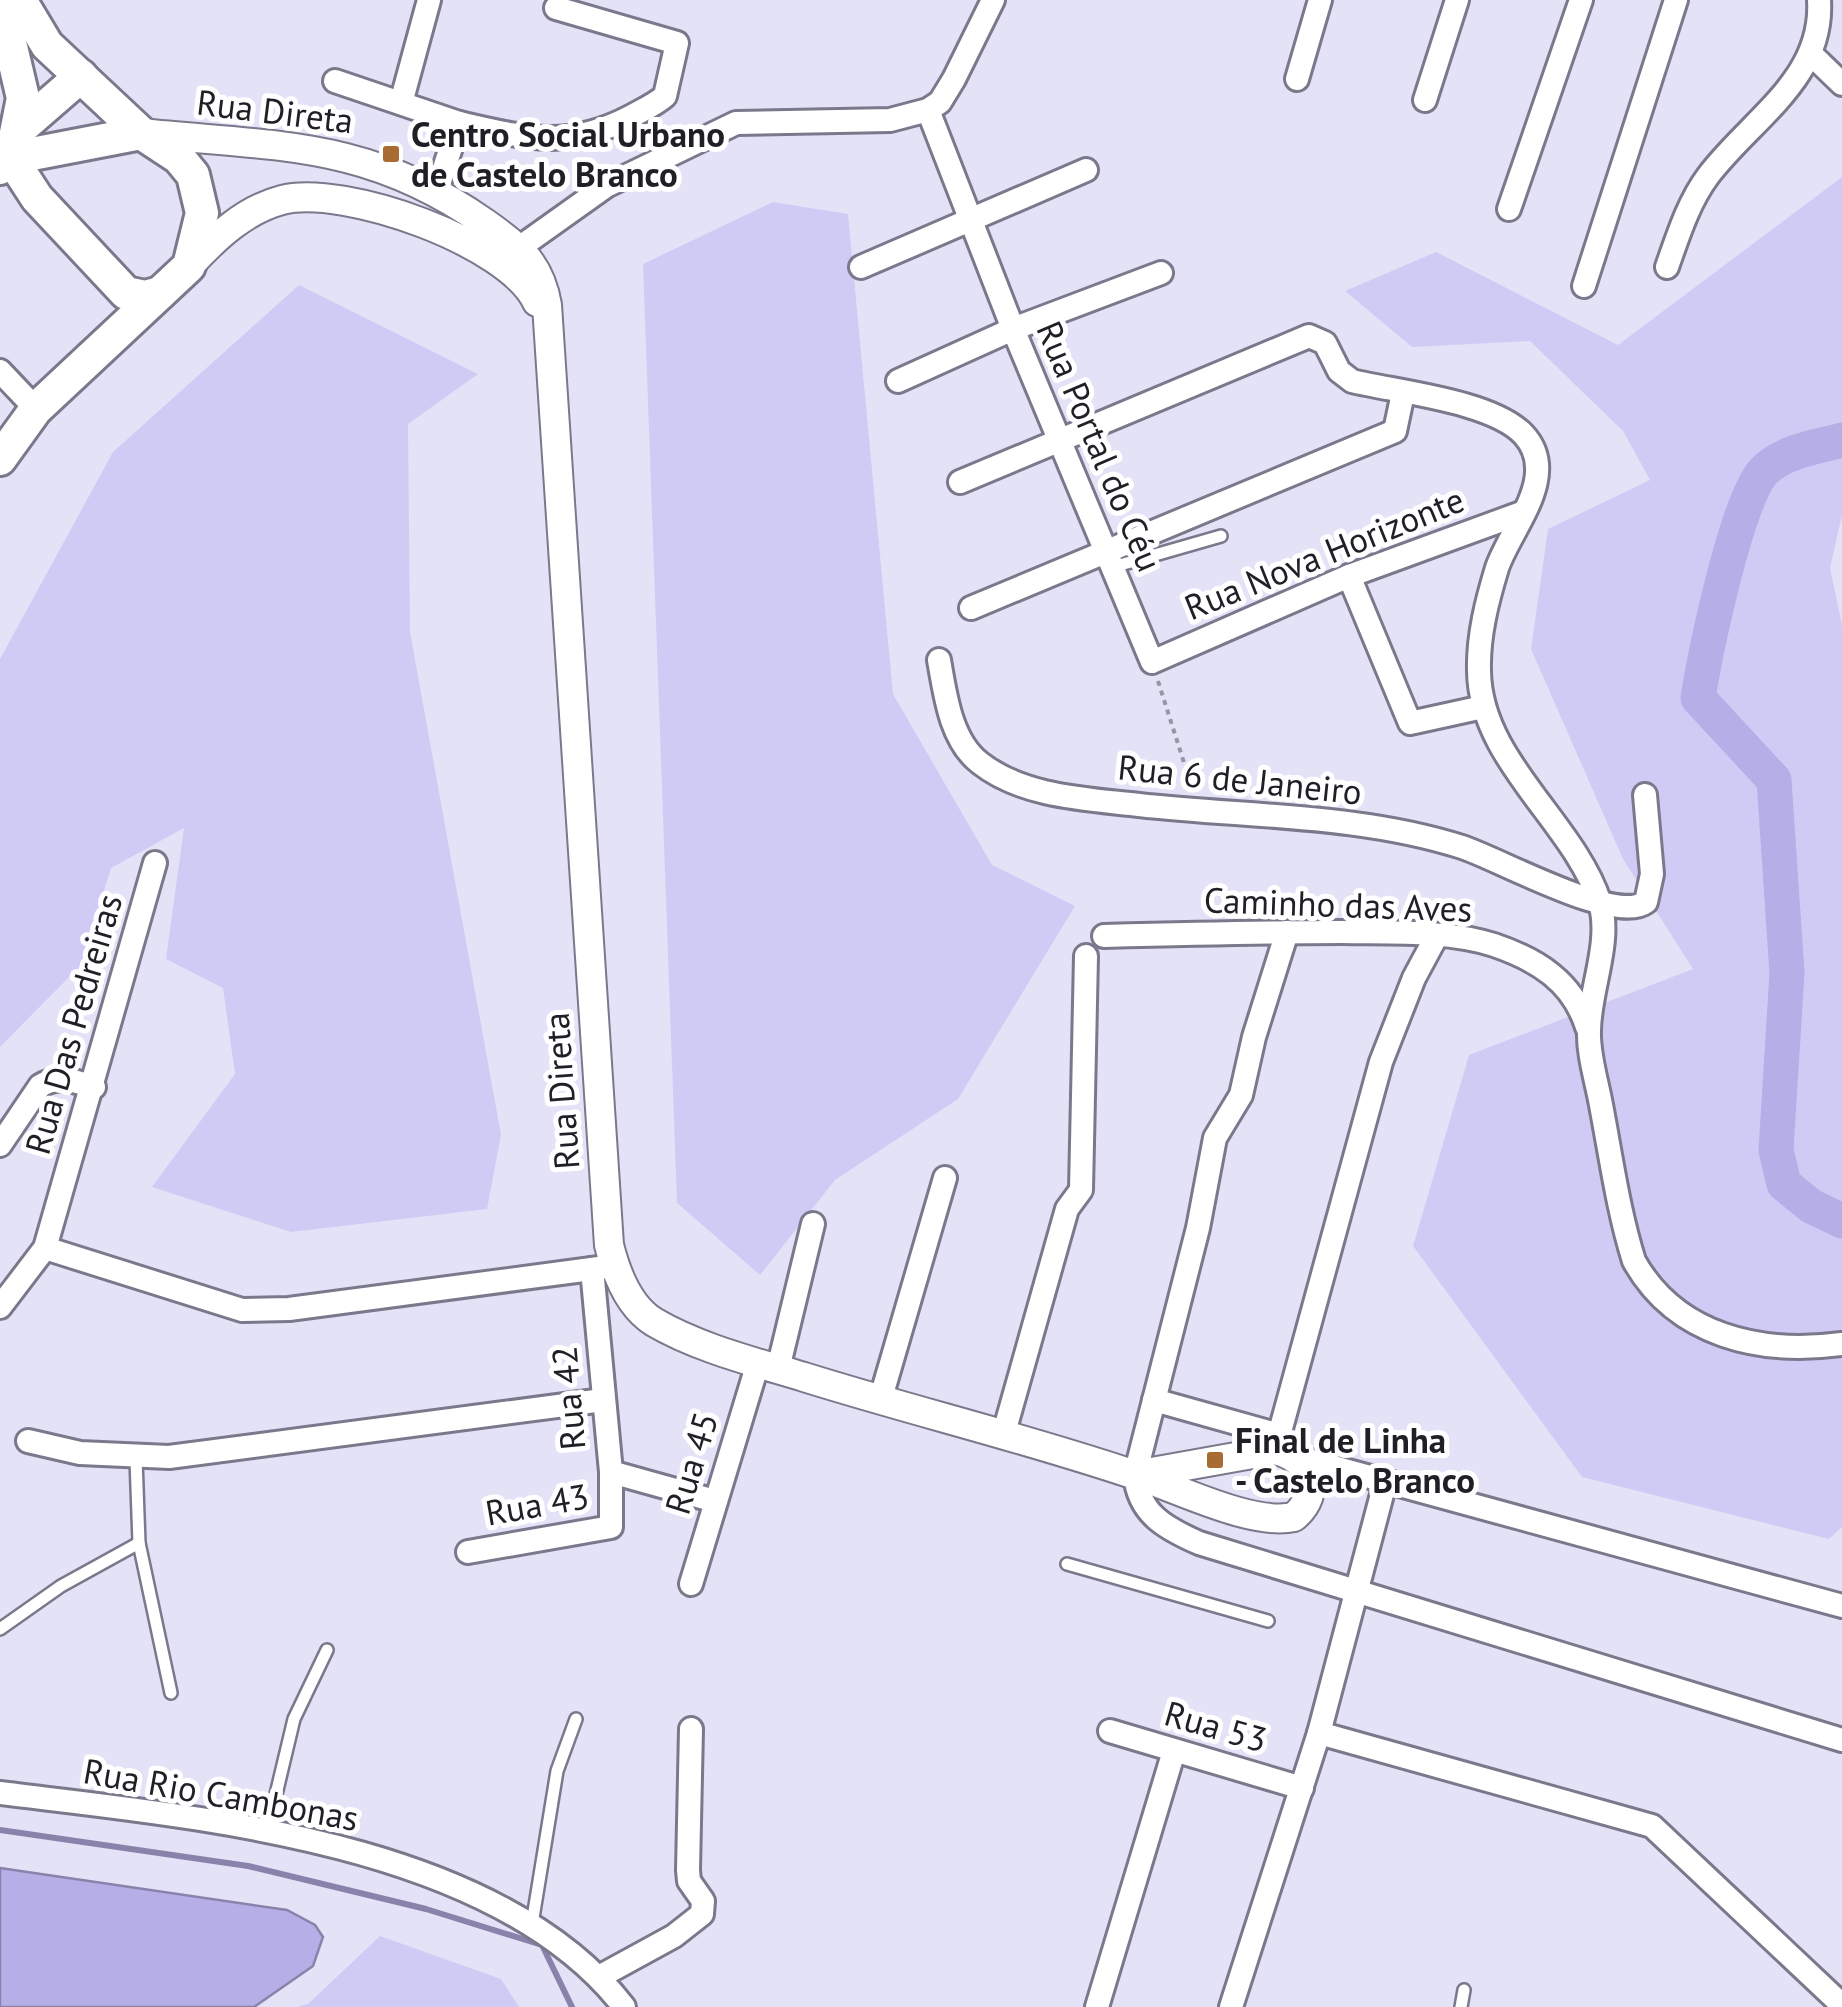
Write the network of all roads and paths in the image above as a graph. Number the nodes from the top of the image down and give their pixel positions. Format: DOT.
graph roads {
  1 [pos="0,0"];
  2 [pos="20,0"];
  3 [pos="428,0"];
  4 [pos="994,0"];
  5 [pos="1320,0"];
  6 [pos="1457,0"];
  7 [pos="1580,0"];
  8 [pos="1676,0"];
  9 [pos="1819,0"];
  10 [pos="556,8"];
  11 [pos="1812,54"];
  12 [pos="81,76"];
  13 [pos="1296,79"];
  14 [pos="335,81"];
  15 [pos="1842,84"];
  16 [pos="1424,100"];
  17 [pos="401,104"];
  18 [pos="928,110"];
  19 [pos="458,123"];
  20 [pos="141,133"];
  21 [pos="10,152"];
  22 [pos="1086,170"];
  23 [pos="437,190"];
  24 [pos="1509,209"];
  25 [pos="970,222"];
  26 [pos="482,238"];
  27 [pos="520,248"];
  28 [pos="188,266"];
  29 [pos="862,267"];
  30 [pos="1667,267"];
  31 [pos="1161,273"];
  32 [pos="1584,286"];
  33 [pos="160,293"];
  34 [pos="1013,329"];
  35 [pos="547,336"];
  36 [pos="0,371"];
  37 [pos="898,381"];
  38 [pos="1403,393"];
  39 [pos="36,408"];
  40 [pos="1060,443"];
  41 [pos="0,459"];
  42 [pos="960,482"];
  43 [pos="1524,512"];
  44 [pos="1221,536"];
  45 [pos="1110,559"];
  46 [pos="1349,576"];
  47 [pos="971,608"];
  48 [pos="939,660"];
  49 [pos="1152,662"];
  50 [pos="1483,708"];
  51 [pos="1646,795"];
  52 [pos="1199,812"];
  53 [pos="156,863"];
  54 [pos="1601,904"];
  55 [pos="1287,932"];
  56 [pos="1104,936"];
  57 [pos="1436,936"];
  58 [pos="1086,956"];
  59 [pos="1588,1032"];
  60 [pos="94,1086"];
  61 [pos="0,1145"];
  62 [pos="944,1178"];
  63 [pos="813,1224"];
  64 [pos="45,1248"];
  65 [pos="603,1267"];
  66 [pos="0,1307"];
  67 [pos="1842,1344"];
  68 [pos="768,1366"];
  69 [pos="604,1400"];
  70 [pos="880,1400"];
  71 [pos="1154,1400"];
  72 [pos="1003,1436"];
  73 [pos="28,1441"];
  74 [pos="1284,1447"];
  75 [pos="136,1459"];
  76 [pos="610,1472"];
  77 [pos="1135,1474"];
  78 [pos="1384,1483"];
  79 [pos="715,1502"];
  80 [pos="613,1520"];
  81 [pos="139,1543"];
  82 [pos="468,1552"];
  83 [pos="1066,1564"];
  84 [pos="691,1584"];
  85 [pos="1355,1592"];
  86 [pos="1842,1606"];
  87 [pos="1268,1621"];
  88 [pos="0,1628"];
  89 [pos="327,1650"];
  90 [pos="171,1693"];
  91 [pos="576,1720"];
  92 [pos="691,1728"];
  93 [pos="1110,1732"];
  94 [pos="1319,1733"];
  95 [pos="1842,1740"];
  96 [pos="1174,1751"];
  97 [pos="1302,1788"];
  98 [pos="0,1793"];
  99 [pos="267,1832"];
  100 [pos="532,1924"];
  101 [pos="599,1978"];
  102 [pos="1464,1990"];
  103 [pos="1842,2005"];
  104 [pos="624,2007"];
  105 [pos="1097,2007"];
  106 [pos="1231,2007"];
  107 [pos="1461,2007"];
  1 -- 21 [label="main road"];
  2 -- 12 [label="main road"];
  3 -- 17 [label="street"];
  4 -- 18 [label="street"];
  5 -- 13 [label="street"];
  6 -- 16 [label="street"];
  7 -- 24 [label="street"];
  8 -- 32 [label="street"];
  9 -- 11 [label="street"];
  10 -- 19 [label="street"];
  11 -- 15 [label="street"];
  11 -- 30 [label="street"];
  12 -- 20 [label="main road"];
  12 -- 21 [label="main road"];
  14 -- 17 [label="street"];
  17 -- 19 [label="street"];
  18 -- 25 [label="street, Rua Portal do Céu"];
  18 -- 27 [label="street"];
  19 -- 23 [label="street"];
  20 -- 21 [label="main road"];
  20 -- 23 [label="street, Rua Direta"];
  20 -- 28 [label="main road"];
  21 -- 33 [label="main road"];
  22 -- 25 [label="street"];
  23 -- 26 [label="street, Rua Direta"];
  25 -- 29 [label="street"];
  25 -- 34 [label="street, Rua Portal do Céu"];
  26 -- 27 [label="street, Rua Direta"];
  26 -- 28 [label="street, Rua Direta"];
  26 -- 35 [label="street, Rua Direta"];
  27 -- 35 [label="street, Rua Direta"];
  28 -- 33 [label="main road"];
  31 -- 34 [label="street"];
  33 -- 39 [label="main road"];
  34 -- 37 [label="street"];
  34 -- 40 [label="street, Rua Portal do Céu"];
  35 -- 65 [label="street, Rua Direta"];
  36 -- 39 [label="street"];
  38 -- 40 [label="street"];
  38 -- 43 [label="street"];
  38 -- 45 [label="street"];
  39 -- 41 [label="main road"];
  40 -- 42 [label="street"];
  40 -- 45 [label="street, Rua Portal do Céu"];
  43 -- 46 [label="street, Rua Nova Horizonte"];
  43 -- 50 [label="street"];
  44 -- 45 [label="lane"];
  45 -- 47 [label="street"];
  45 -- 49 [label="street, Rua Portal do Céu"];
  46 -- 49 [label="street, Rua Nova Horizonte"];
  46 -- 50 [label="street"];
  48 -- 52 [label="street, Rua 6 de Janeiro"];
  49 -- 52 [label="path"];
  50 -- 54 [label="street"];
  51 -- 54 [label="street"];
  52 -- 54 [label="street, Rua 6 de Janeiro"];
  53 -- 60 [label="street, Rua Das Pedreiras"];
  54 -- 59 [label="street"];
  55 -- 56 [label="street, Caminho das Aves"];
  55 -- 57 [label="street, Caminho das Aves"];
  55 -- 71 [label="street"];
  57 -- 59 [label="street, Caminho das Aves"];
  57 -- 74 [label="street"];
  58 -- 72 [label="street"];
  59 -- 67 [label="street"];
  60 -- 61 [label="street"];
  60 -- 64 [label="street, Rua Das Pedreiras"];
  62 -- 70 [label="street"];
  63 -- 68 [label="street, Rua 45"];
  64 -- 65 [label="street"];
  64 -- 66 [label="street, Rua Das Pedreiras"];
  65 -- 68 [label="street, Rua Direta"];
  65 -- 69 [label="street, Rua 42"];
  68 -- 70 [label="street, Rua Direta"];
  68 -- 79 [label="street, Rua 45"];
  69 -- 75 [label="street"];
  69 -- 76 [label="street, Rua 42"];
  70 -- 72 [label="street, Rua Direta"];
  71 -- 74 [label="street"];
  71 -- 77 [label="street"];
  72 -- 77 [label="street, Rua Direta"];
  73 -- 75 [label="street"];
  74 -- 77 [label="street, Rua Direta"];
  74 -- 77 [label="street, Rua Direta"];
  74 -- 78 [label="street"];
  75 -- 81 [label="lane"];
  76 -- 79 [label="street"];
  76 -- 80 [label="street, Rua 42"];
  77 -- 85 [label="street"];
  78 -- 85 [label="street"];
  78 -- 86 [label="street"];
  79 -- 84 [label="street, Rua 45"];
  80 -- 82 [label="street, Rua 43"];
  81 -- 88 [label="lane"];
  81 -- 90 [label="lane"];
  83 -- 87 [label="lane"];
  85 -- 94 [label="street"];
  85 -- 95 [label="street"];
  89 -- 99 [label="lane"];
  91 -- 100 [label="lane"];
  92 -- 101 [label="street"];
  93 -- 96 [label="street, Rua 53"];
  94 -- 97 [label="street"];
  94 -- 103 [label="street"];
  96 -- 97 [label="street, Rua 53"];
  96 -- 105 [label="street"];
  97 -- 106 [label="street"];
  98 -- 99 [label="street, Rua Rio Cambonas"];
  99 -- 100 [label="street, Rua Rio Cambonas"];
  100 -- 101 [label="street, Rua Rio Cambonas"];
  101 -- 104 [label="street, Rua Rio Cambonas"];
  102 -- 107 [label="lane"];
}
